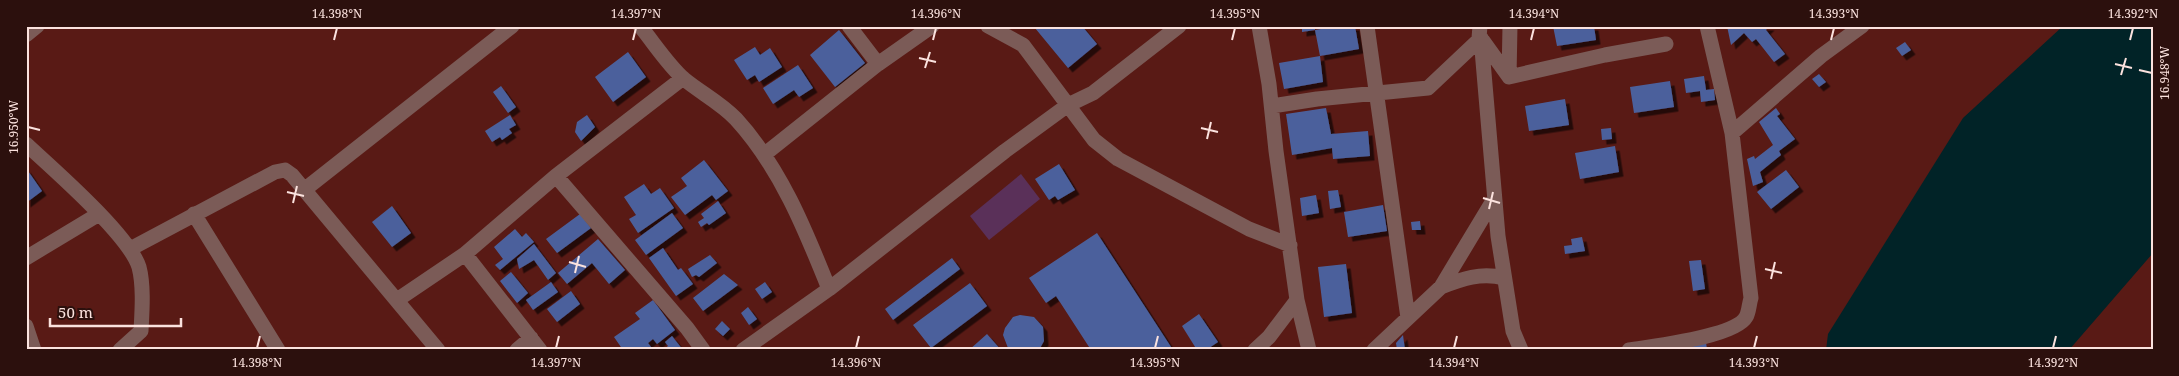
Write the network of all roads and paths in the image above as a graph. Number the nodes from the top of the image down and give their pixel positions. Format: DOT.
graph roads {
  1 [pos="37,26"];
  2 [pos="512,26"];
  3 [pos="640,26"];
  4 [pos="849,26"];
  5 [pos="932,26"];
  6 [pos="988,26"];
  7 [pos="1179,26"];
  8 [pos="1259,26"];
  9 [pos="1367,26"];
  10 [pos="1510,26"];
  11 [pos="1707,26"];
  12 [pos="1862,26"];
  13 [pos="1481,32"];
  14 [pos="26,35"];
  15 [pos="1666,44"];
  16 [pos="878,64"];
  17 [pos="1509,77"];
  18 [pos="683,78"];
  19 [pos="1377,93"];
  20 [pos="1068,105"];
  21 [pos="1272,106"];
  22 [pos="1732,132"];
  23 [pos="26,144"];
  24 [pos="765,154"];
  25 [pos="556,176"];
  26 [pos="304,190"];
  27 [pos="1494,199"];
  28 [pos="99,214"];
  29 [pos="194,214"];
  30 [pos="1290,245"];
  31 [pos="130,249"];
  32 [pos="465,254"];
  33 [pos="26,258"];
  34 [pos="1504,278"];
  35 [pos="1440,287"];
  36 [pos="829,289"];
  37 [pos="397,300"];
  38 [pos="1297,300"];
  39 [pos="1408,318"];
  40 [pos="26,326"];
  41 [pos="535,344"];
  42 [pos="34,350"];
  43 [pos="120,350"];
  44 [pos="278,350"];
  45 [pos="438,350"];
  46 [pos="518,350"];
  47 [pos="703,350"];
  48 [pos="743,350"];
  49 [pos="1255,350"];
  50 [pos="1309,350"];
  51 [pos="1374,350"];
  52 [pos="1521,350"];
  53 [pos="1629,350"];
  1 -- 14 [label="street"];
  2 -- 26 [label="street"];
  3 -- 18 [label="street"];
  4 -- 16 [label="street"];
  5 -- 16 [label="street"];
  6 -- 20 [label="street"];
  7 -- 20 [label="street"];
  8 -- 21 [label="street"];
  9 -- 19 [label="street"];
  10 -- 17 [label="street"];
  11 -- 22 [label="street"];
  12 -- 22 [label="street"];
  13 -- 17 [label="street"];
  13 -- 19 [label="street"];
  13 -- 27 [label="street"];
  15 -- 17 [label="street"];
  16 -- 24 [label="street"];
  18 -- 24 [label="street"];
  18 -- 25 [label="street"];
  19 -- 21 [label="street"];
  19 -- 39 [label="street"];
  20 -- 30 [label="street"];
  20 -- 36 [label="street"];
  21 -- 30 [label="street"];
  22 -- 53 [label="street"];
  23 -- 28 [label="street"];
  24 -- 36 [label="street"];
  25 -- 32 [label="street"];
  25 -- 47 [label="street"];
  26 -- 29 [label="street"];
  26 -- 37 [label="street"];
  27 -- 34 [label="street"];
  27 -- 35 [label="street"];
  28 -- 31 [label="street"];
  28 -- 33 [label="street"];
  29 -- 31 [label="street"];
  29 -- 44 [label="street"];
  30 -- 38 [label="street"];
  31 -- 43 [label="street"];
  32 -- 37 [label="street"];
  32 -- 41 [label="street"];
  34 -- 35 [label="street"];
  34 -- 52 [label="street"];
  35 -- 39 [label="street"];
  36 -- 48 [label="street"];
  37 -- 45 [label="street"];
  38 -- 49 [label="street"];
  38 -- 50 [label="street"];
  39 -- 51 [label="street"];
  40 -- 42 [label="street"];
  41 -- 46 [label="street"];
}
